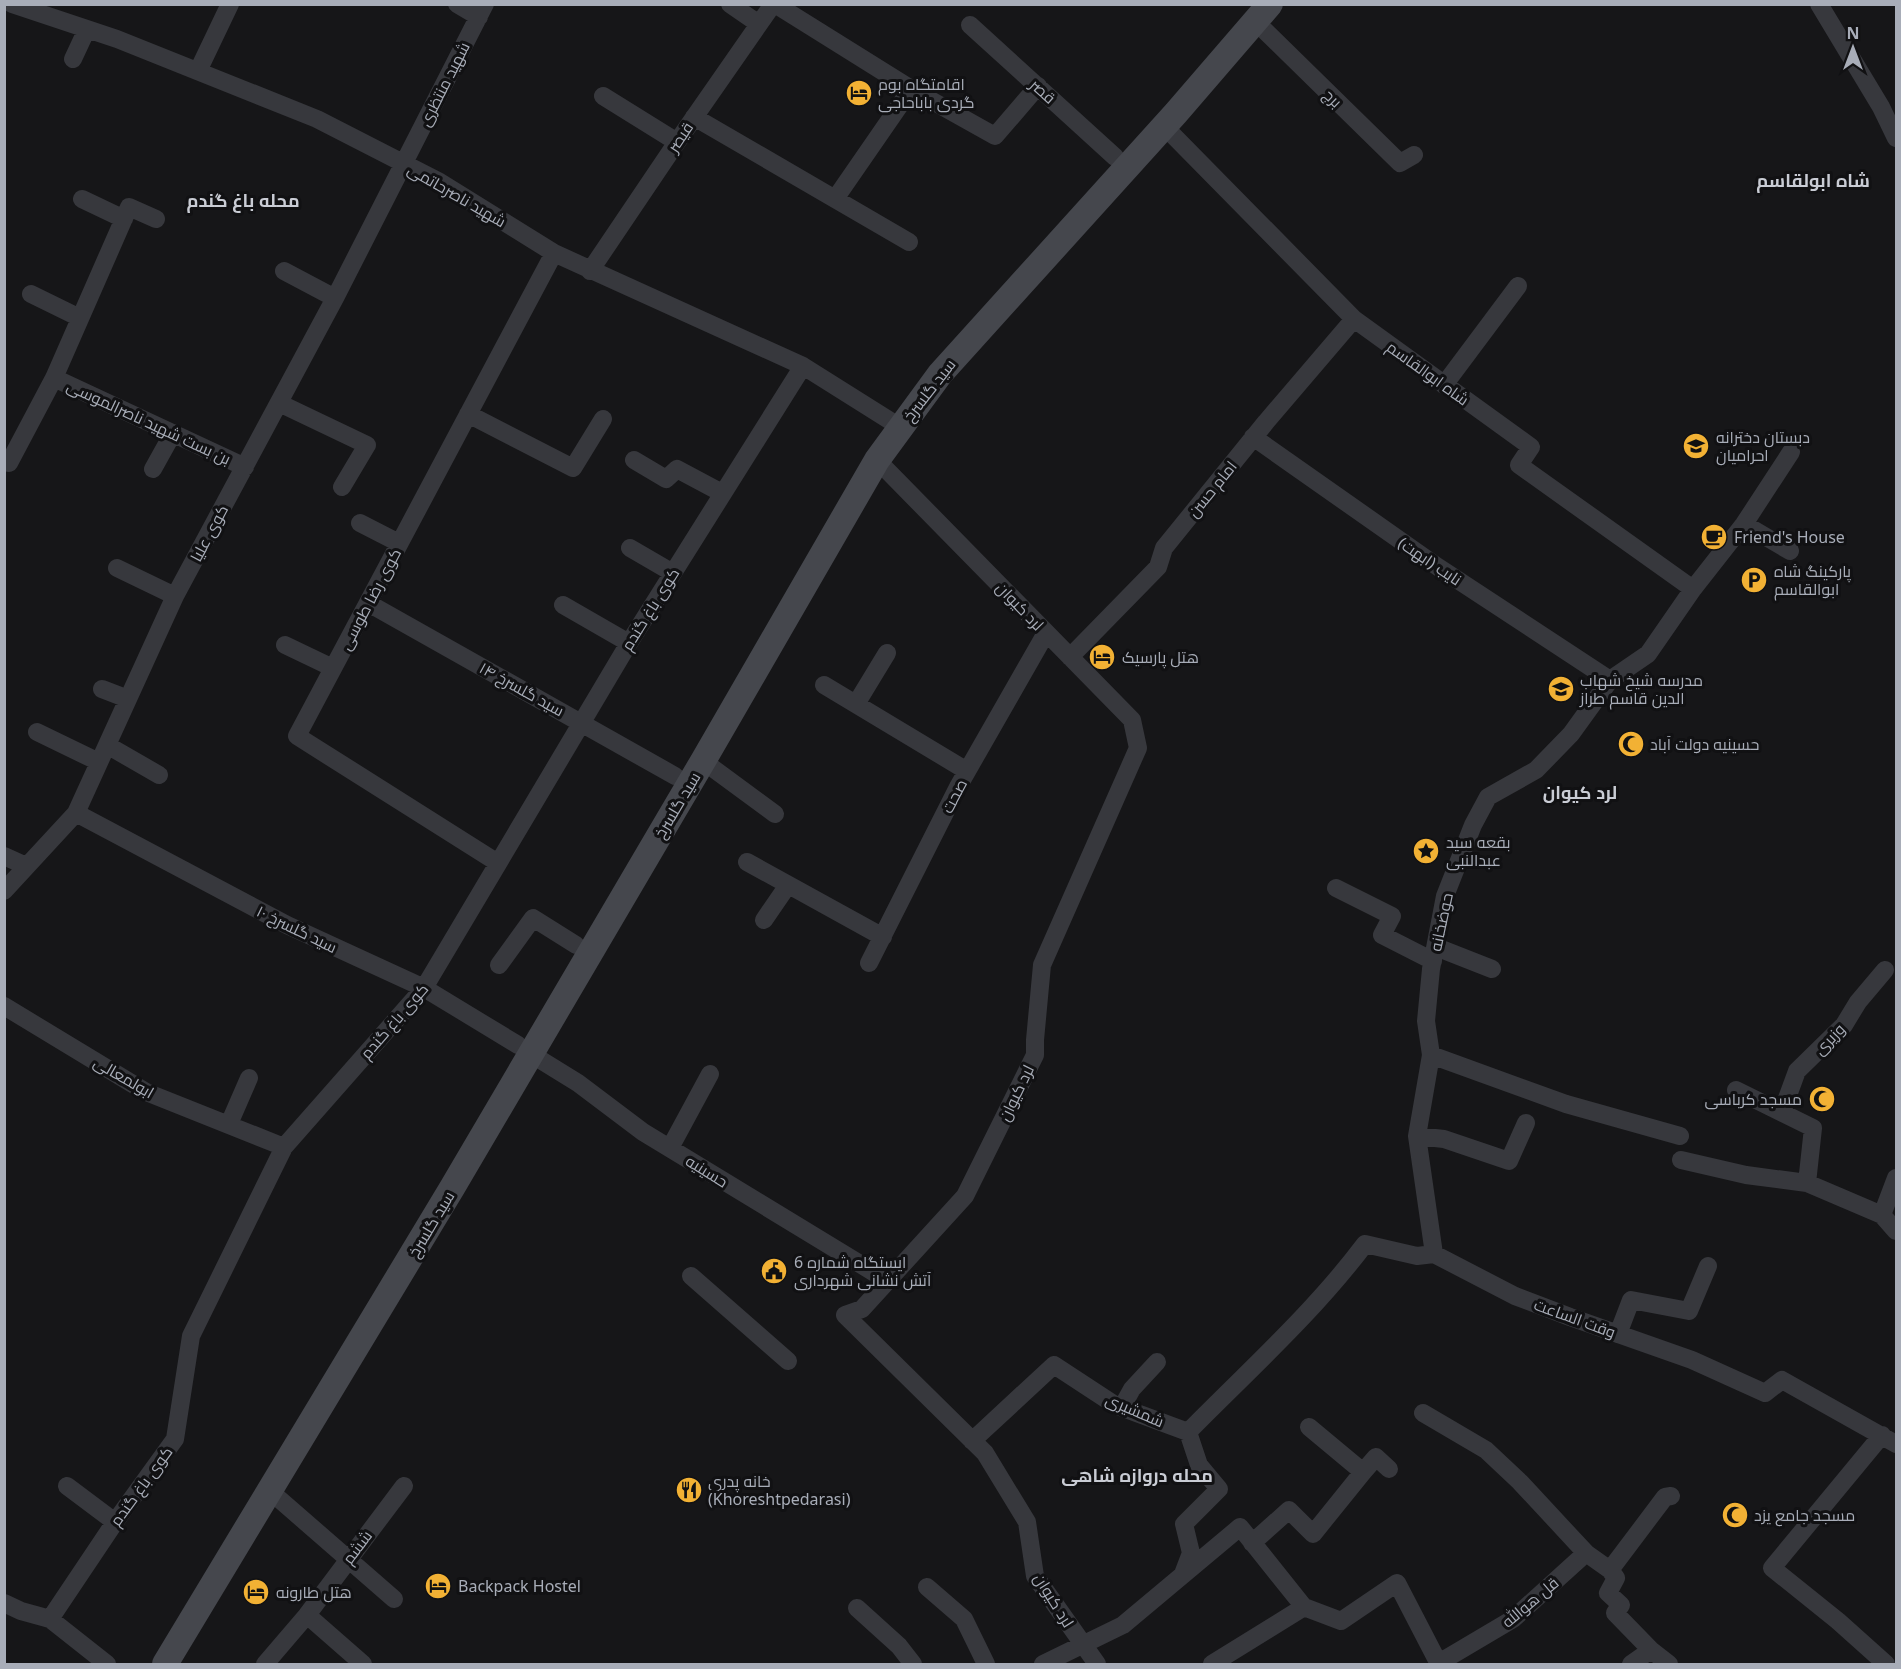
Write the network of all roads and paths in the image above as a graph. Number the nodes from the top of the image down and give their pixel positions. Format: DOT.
graph roads {
  1 [pos="12,4"];
  2 [pos="231,4"];
  3 [pos="458,4"];
  4 [pos="730,4"];
  5 [pos="774,4"];
  6 [pos="1819,4"];
  7 [pos="482,10"];
  8 [pos="1258,10"];
  9 [pos="759,24"];
  10 [pos="970,25"];
  11 [pos="87,29"];
  12 [pos="73,58"];
  13 [pos="198,71"];
  14 [pos="1038,86"];
  15 [pos="911,89"];
  16 [pos="603,96"];
  17 [pos="694,117"];
  18 [pos="1164,126"];
  19 [pos="1895,128"];
  20 [pos="677,142"];
  21 [pos="1414,154"];
  22 [pos="1115,157"];
  23 [pos="403,164"];
  24 [pos="82,199"];
  25 [pos="835,199"];
  26 [pos="124,219"];
  27 [pos="156,219"];
  28 [pos="909,242"];
  29 [pos="554,253"];
  30 [pos="284,271"];
  31 [pos="591,271"];
  32 [pos="1518,286"];
  33 [pos="31,294"];
  34 [pos="335,298"];
  35 [pos="80,318"];
  36 [pos="1354,319"];
  37 [pos="803,366"];
  38 [pos="54,378"];
  39 [pos="1444,384"];
  40 [pos="279,403"];
  41 [pos="468,414"];
  42 [pos="603,419"];
  43 [pos="894,422"];
  44 [pos="173,434"];
  45 [pos="1253,437"];
  46 [pos="1791,452"];
  47 [pos="872,454"];
  48 [pos="634,460"];
  49 [pos="9,463"];
  50 [pos="245,466"];
  51 [pos="153,469"];
  52 [pos="342,487"];
  53 [pos="722,493"];
  54 [pos="360,523"];
  55 [pos="1744,524"];
  56 [pos="399,543"];
  57 [pos="630,548"];
  58 [pos="1790,551"];
  59 [pos="117,568"];
  60 [pos="673,573"];
  61 [pos="1693,589"];
  62 [pos="175,596"];
  63 [pos="368,603"];
  64 [pos="563,605"];
  65 [pos="1046,633"];
  66 [pos="629,643"];
  67 [pos="285,645"];
  68 [pos="887,653"];
  69 [pos="1070,657"];
  70 [pos="333,668"];
  71 [pos="1610,680"];
  72 [pos="824,685"];
  73 [pos="102,689"];
  74 [pos="128,699"];
  75 [pos="856,704"];
  76 [pos="581,722"];
  77 [pos="37,732"];
  78 [pos="107,745"];
  79 [pos="703,761"];
  80 [pos="99,762"];
  81 [pos="967,771"];
  82 [pos="159,775"];
  83 [pos="675,776"];
  84 [pos="76,813"];
  85 [pos="775,814"];
  86 [pos="4,856"];
  87 [pos="747,862"];
  88 [pos="498,863"];
  89 [pos="26,866"];
  90 [pos="788,885"];
  91 [pos="1336,888"];
  92 [pos="4,891"];
  93 [pos="764,920"];
  94 [pos="883,937"];
  95 [pos="576,945"];
  96 [pos="1434,954"];
  97 [pos="869,963"];
  98 [pos="499,965"];
  99 [pos="1492,969"];
  100 [pos="1885,970"];
  101 [pos="424,988"];
  102 [pos="4,1006"];
  103 [pos="524,1050"];
  104 [pos="1431,1055"];
  105 [pos="710,1074"];
  106 [pos="249,1078"];
  107 [pos="1736,1090"];
  108 [pos="1782,1112"];
  109 [pos="229,1124"];
  110 [pos="1526,1124"];
  111 [pos="1417,1136"];
  112 [pos="1680,1136"];
  113 [pos="284,1147"];
  114 [pos="670,1148"];
  115 [pos="1681,1160"];
  116 [pos="1896,1178"];
  117 [pos="1807,1183"];
  118 [pos="1882,1215"];
  119 [pos="1896,1231"];
  120 [pos="1434,1254"];
  121 [pos="1708,1266"];
  122 [pos="394,1268"];
  123 [pos="691,1276"];
  124 [pos="888,1281"];
  125 [pos="1618,1334"];
  126 [pos="788,1361"];
  127 [pos="1157,1362"];
  128 [pos="1122,1407"];
  129 [pos="1423,1413"];
  130 [pos="1309,1427"];
  131 [pos="1188,1432"];
  132 [pos="1889,1439"];
  133 [pos="972,1441"];
  134 [pos="1389,1469"];
  135 [pos="1363,1472"];
  136 [pos="67,1486"];
  137 [pos="404,1486"];
  138 [pos="270,1491"];
  139 [pos="1671,1496"];
  140 [pos="115,1522"];
  141 [pos="1252,1543"];
  142 [pos="1586,1553"];
  143 [pos="349,1558"];
  144 [pos="1610,1570"];
  145 [pos="1182,1576"];
  146 [pos="927,1587"];
  147 [pos="394,1599"];
  148 [pos="4,1603"];
  149 [pos="1304,1607"];
  150 [pos="857,1608"];
  151 [pos="307,1615"];
  152 [pos="50,1619"];
  153 [pos="1084,1645"];
  154 [pos="1651,1650"];
  155 [pos="1438,1664"];
  156 [pos="107,1665"];
  157 [pos="146,1665"];
  158 [pos="165,1665"];
  159 [pos="265,1665"];
  160 [pos="363,1665"];
  161 [pos="914,1665"];
  162 [pos="986,1665"];
  163 [pos="1043,1665"];
  164 [pos="1097,1665"];
  165 [pos="1212,1665"];
  166 [pos="1630,1665"];
  167 [pos="1669,1665"];
  168 [pos="1886,1665"];
  1 -- 11 [label="street, شهید ناصرحاتمی"];
  2 -- 13 [label="street"];
  3 -- 7 [label="street"];
  4 -- 9 [label="street"];
  5 -- 9 [label="street, قیصر"];
  5 -- 15 [label="street"];
  6 -- 19 [label="street"];
  7 -- 23 [label="street, شهید منتظری"];
  8 -- 18 [label="main road, سید گلسرخ"];
  8 -- 21 [label="street, برج"];
  8 -- 22 [label="main road, سید گلسرخ"];
  9 -- 17 [label="street, قیصر"];
  10 -- 14 [label="street, قصر"];
  11 -- 12 [label="street"];
  11 -- 13 [label="street, شهید ناصرحاتمی"];
  13 -- 23 [label="street, شهید ناصرحاتمی"];
  14 -- 15 [label="street"];
  14 -- 22 [label="street, قصر"];
  15 -- 25 [label="street"];
  16 -- 20 [label="street"];
  17 -- 20 [label="street, قیصر"];
  17 -- 25 [label="street"];
  18 -- 36 [label="street, شاه ابوالقاسم"];
  18 -- 43 [label="main road, سید گلسرخ"];
  20 -- 31 [label="street, قیصر"];
  22 -- 43 [label="main road, سید گلسرخ"];
  23 -- 29 [label="street, شهید ناصرحاتمی"];
  23 -- 34 [label="street, کوی علیا"];
  24 -- 26 [label="street"];
  25 -- 28 [label="street"];
  26 -- 27 [label="street"];
  26 -- 35 [label="street"];
  29 -- 31 [label="street, شهید ناصرحاتمی"];
  29 -- 41 [label="street, کوی رضا طوسی"];
  30 -- 34 [label="street"];
  31 -- 37 [label="street, شهید ناصرحاتمی"];
  32 -- 39 [label="street"];
  33 -- 35 [label="street"];
  34 -- 40 [label="street, کوی علیا"];
  35 -- 38 [label="street"];
  36 -- 39 [label="street, شاه ابوالقاسم"];
  36 -- 45 [label="street, امام حسن"];
  37 -- 43 [label="street, شهید ناصرحاتمی"];
  37 -- 53 [label="street, کوی باغ گندم"];
  38 -- 44 [label="street, بن بست شهید ناصرالموسی"];
  38 -- 49 [label="street"];
  39 -- 61 [label="street, شاه ابوالقاسم"];
  40 -- 50 [label="street, کوی علیا"];
  40 -- 52 [label="street"];
  41 -- 42 [label="street"];
  41 -- 56 [label="street, کوی رضا طوسی"];
  43 -- 47 [label="main road, سید گلسرخ"];
  44 -- 50 [label="street, بن بست شهید ناصرالموسی"];
  44 -- 51 [label="street"];
  45 -- 69 [label="street, امام حسن"];
  45 -- 71 [label="street, نایب (ابهت)"];
  46 -- 55 [label="street"];
  47 -- 65 [label="street, لرد کیوان"];
  47 -- 79 [label="main road, سید گلسرخ"];
  47 -- 83 [label="main road, سید گلسرخ"];
  48 -- 53 [label="street"];
  50 -- 62 [label="street, کوی علیا"];
  53 -- 60 [label="street, کوی باغ گندم"];
  54 -- 56 [label="street"];
  55 -- 58 [label="street"];
  55 -- 61 [label="street"];
  56 -- 63 [label="street, کوی رضا طوسی"];
  57 -- 60 [label="street"];
  59 -- 62 [label="street"];
  60 -- 66 [label="street, کوی باغ گندم"];
  61 -- 71 [label="street, حوضخانه"];
  62 -- 74 [label="street, کوی علیا"];
  63 -- 70 [label="street, کوی رضا طوسی"];
  63 -- 76 [label="street, سید گلسرخ ۱۴"];
  64 -- 66 [label="street"];
  65 -- 69 [label="street, لرد کیوان"];
  65 -- 81 [label="street, صحت"];
  66 -- 76 [label="street, کوی باغ گندم"];
  67 -- 70 [label="street"];
  68 -- 75 [label="street"];
  69 -- 124 [label="street, لرد کیوان"];
  70 -- 88 [label="street, کوی رضا طوسی"];
  71 -- 96 [label="street, حوضخانه"];
  72 -- 75 [label="street"];
  73 -- 74 [label="street"];
  74 -- 78 [label="street, کوی علیا"];
  75 -- 81 [label="street"];
  76 -- 83 [label="street, سید گلسرخ ۱۴"];
  76 -- 88 [label="street, کوی باغ گندم"];
  77 -- 80 [label="street"];
  78 -- 80 [label="street, کوی علیا"];
  78 -- 82 [label="street"];
  79 -- 85 [label="street"];
  79 -- 103 [label="main road, سید گلسرخ"];
  80 -- 84 [label="street, کوی علیا"];
  81 -- 94 [label="street, صحت"];
  83 -- 95 [label="main road, سید گلسرخ"];
  84 -- 89 [label="street, کوی علیا"];
  84 -- 101 [label="street, سید گلسرخ ۱۰"];
  86 -- 89 [label="street"];
  87 -- 90 [label="street"];
  88 -- 101 [label="street, کوی باغ گندم"];
  89 -- 92 [label="street, کوی علیا"];
  90 -- 93 [label="street"];
  90 -- 94 [label="street"];
  91 -- 96 [label="street"];
  94 -- 97 [label="street, صحت"];
  95 -- 98 [label="street"];
  95 -- 103 [label="main road, سید گلسرخ"];
  96 -- 99 [label="street"];
  96 -- 104 [label="street, حوضخانه"];
  100 -- 108 [label="street, وزیری"];
  101 -- 103 [label="street, سید گلسرخ ۱۰"];
  101 -- 113 [label="street, کوی باغ گندم"];
  102 -- 109 [label="street, ابولمعالی"];
  103 -- 114 [label="street, حسینیه"];
  103 -- 122 [label="main road, سید گلسرخ"];
  104 -- 111 [label="street"];
  104 -- 112 [label="street"];
  105 -- 114 [label="street"];
  106 -- 109 [label="street"];
  107 -- 108 [label="street"];
  108 -- 117 [label="street"];
  109 -- 113 [label="street, ابولمعالی"];
  110 -- 111 [label="street"];
  111 -- 120 [label="street"];
  113 -- 140 [label="street, کوی باغ گندم"];
  114 -- 124 [label="street, حسینیه"];
  115 -- 117 [label="street"];
  116 -- 118 [label="street"];
  117 -- 118 [label="street"];
  118 -- 119 [label="street"];
  120 -- 125 [label="street, وقت الساعت"];
  120 -- 131 [label="street"];
  121 -- 125 [label="street"];
  122 -- 138 [label="main road, سید گلسرخ"];
  122 -- 157 [label="main road, سید گلسرخ"];
  123 -- 126 [label="street"];
  124 -- 133 [label="street, لرد کیوان"];
  125 -- 132 [label="street, وقت الساعت"];
  127 -- 128 [label="street"];
  128 -- 131 [label="street, شمشیری"];
  128 -- 133 [label="street, شمشیری"];
  129 -- 142 [label="street"];
  130 -- 135 [label="street"];
  131 -- 145 [label="street"];
  132 -- 168 [label="street"];
  133 -- 153 [label="street, لرد کیوان"];
  134 -- 135 [label="street"];
  135 -- 141 [label="street"];
  136 -- 140 [label="street"];
  137 -- 143 [label="street, ششم"];
  138 -- 143 [label="street"];
  138 -- 158 [label="main road, سید گلسرخ"];
  139 -- 144 [label="street"];
  140 -- 152 [label="street, کوی باغ گندم"];
  141 -- 145 [label="street"];
  141 -- 149 [label="street"];
  142 -- 144 [label="street"];
  142 -- 155 [label="street, قل هوالله"];
  143 -- 147 [label="street"];
  143 -- 151 [label="street, ششم"];
  144 -- 154 [label="street"];
  145 -- 153 [label="street"];
  146 -- 162 [label="street"];
  148 -- 152 [label="street"];
  149 -- 155 [label="street"];
  149 -- 165 [label="street"];
  150 -- 161 [label="street"];
  151 -- 159 [label="street, ششم"];
  151 -- 160 [label="street"];
  152 -- 156 [label="street"];
  153 -- 163 [label="street"];
  153 -- 164 [label="street, لرد کیوان"];
  154 -- 166 [label="street"];
  154 -- 167 [label="street"];
}
